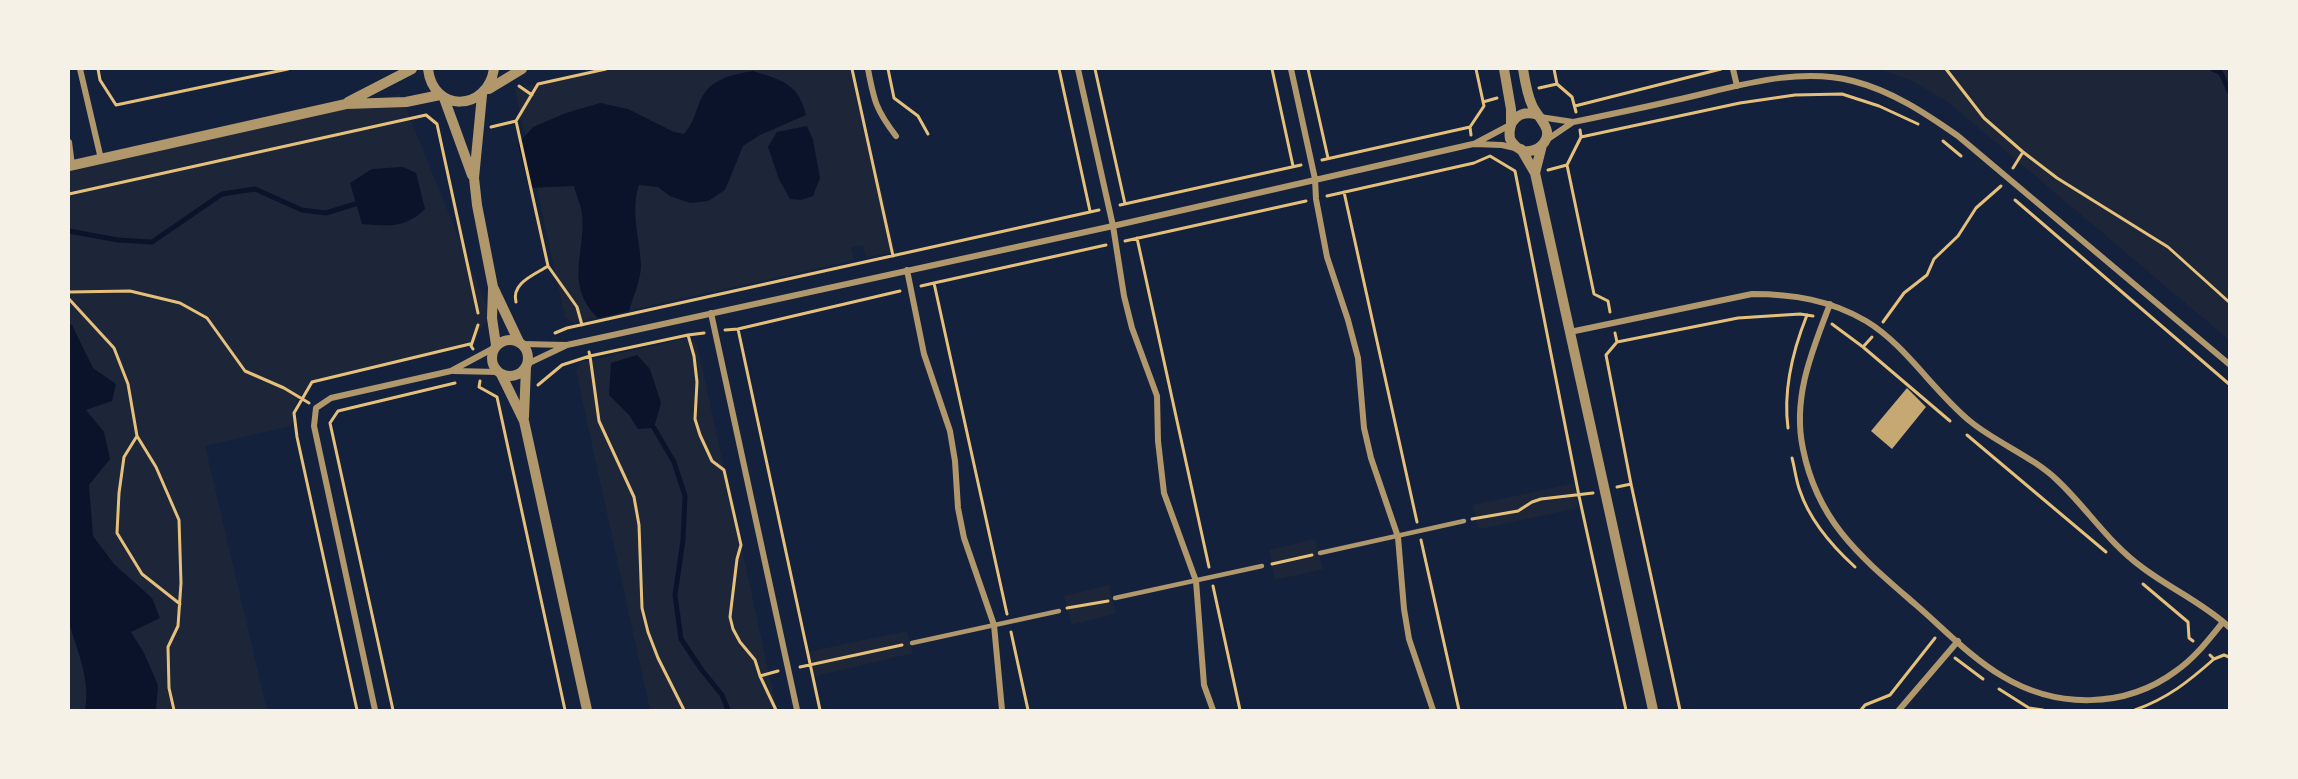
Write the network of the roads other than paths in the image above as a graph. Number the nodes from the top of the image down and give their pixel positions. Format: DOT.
graph roads {
  1 [pos="80,69"];
  2 [pos="412,69"];
  3 [pos="428,69"];
  4 [pos="494,69"];
  5 [pos="522,69"];
  6 [pos="868,69"];
  7 [pos="1078,69"];
  8 [pos="1291,69"];
  9 [pos="1504,69"];
  10 [pos="1523,69"];
  11 [pos="1733,69"];
  12 [pos="1737,86"];
  13 [pos="484,93"];
  14 [pos="442,96"];
  15 [pos="345,104"];
  16 [pos="1539,116"];
  17 [pos="1575,121"];
  18 [pos="1510,124"];
  19 [pos="896,136"];
  20 [pos="69,142"];
  21 [pos="1473,144"];
  22 [pos="1543,144"];
  23 [pos="1520,149"];
  24 [pos="101,159"];
  25 [pos="71,166"];
  26 [pos="1535,173"];
  27 [pos="474,178"];
  28 [pos="1315,179"];
  29 [pos="1113,226"];
  30 [pos="908,270"];
  31 [pos="493,287"];
  32 [pos="1830,304"];
  33 [pos="711,313"];
  34 [pos="1570,332"];
  35 [pos="521,343"];
  36 [pos="567,345"];
  37 [pos="495,347"];
  38 [pos="2229,364"];
  39 [pos="527,365"];
  40 [pos="451,371"];
  41 [pos="499,373"];
  42 [pos="524,421"];
  43 [pos="1464,521"];
  44 [pos="1398,537"];
  45 [pos="1320,553"];
  46 [pos="1262,566"];
  47 [pos="1196,581"];
  48 [pos="1115,598"];
  49 [pos="1059,610"];
  50 [pos="2223,622"];
  51 [pos="994,625"];
  52 [pos="2229,627"];
  53 [pos="1958,641"];
  54 [pos="912,643"];
  55 [pos="375,710"];
  56 [pos="586,710"];
  57 [pos="797,710"];
  58 [pos="1002,710"];
  59 [pos="1213,710"];
  60 [pos="1433,710"];
  61 [pos="1653,710"];
  62 [pos="1899,710"];
  1 -- 24 [label="street"];
  2 -- 15 [label="street"];
  3 -- 14 [label="street"];
  4 -- 13 [label="street"];
  5 -- 13 [label="street"];
  6 -- 19 [label="street"];
  7 -- 29 [label="street"];
  8 -- 28 [label="street"];
  9 -- 18 [label="street"];
  10 -- 16 [label="street"];
  11 -- 12 [label="street"];
  12 -- 17 [label="street"];
  12 -- 38 [label="street"];
  13 -- 14 [label="street"];
  13 -- 27 [label="street"];
  14 -- 15 [label="street"];
  14 -- 27 [label="street"];
  15 -- 24 [label="street"];
  16 -- 17 [label="street"];
  16 -- 18 [label="street"];
  16 -- 22 [label="street"];
  17 -- 22 [label="street"];
  18 -- 21 [label="street"];
  18 -- 23 [label="street"];
  20 -- 25 [label="street"];
  21 -- 23 [label="street"];
  21 -- 28 [label="street"];
  22 -- 23 [label="street"];
  22 -- 26 [label="street"];
  23 -- 26 [label="street"];
  24 -- 25 [label="street"];
  26 -- 34 [label="street"];
  27 -- 31 [label="street"];
  28 -- 29 [label="street"];
  28 -- 44 [label="street"];
  29 -- 30 [label="street"];
  29 -- 47 [label="street"];
  30 -- 33 [label="street"];
  30 -- 51 [label="street"];
  31 -- 35 [label="street"];
  31 -- 37 [label="street"];
  32 -- 34 [label="street"];
  32 -- 50 [label="street"];
  32 -- 53 [label="street"];
  33 -- 36 [label="street"];
  33 -- 57 [label="street"];
  34 -- 61 [label="street"];
  35 -- 36 [label="street"];
  35 -- 37 [label="street"];
  35 -- 39 [label="street"];
  36 -- 39 [label="street"];
  37 -- 40 [label="street"];
  37 -- 41 [label="street"];
  39 -- 41 [label="street"];
  39 -- 42 [label="street"];
  40 -- 41 [label="street"];
  40 -- 55 [label="street"];
  41 -- 42 [label="street"];
  42 -- 56 [label="street"];
  43 -- 44 [label="lane"];
  44 -- 45 [label="lane"];
  44 -- 60 [label="street"];
  46 -- 47 [label="lane"];
  47 -- 48 [label="lane"];
  47 -- 59 [label="street"];
  49 -- 51 [label="lane"];
  50 -- 52 [label="street"];
  50 -- 53 [label="street"];
  51 -- 54 [label="lane"];
  51 -- 58 [label="street"];
  53 -- 62 [label="street"];
}
